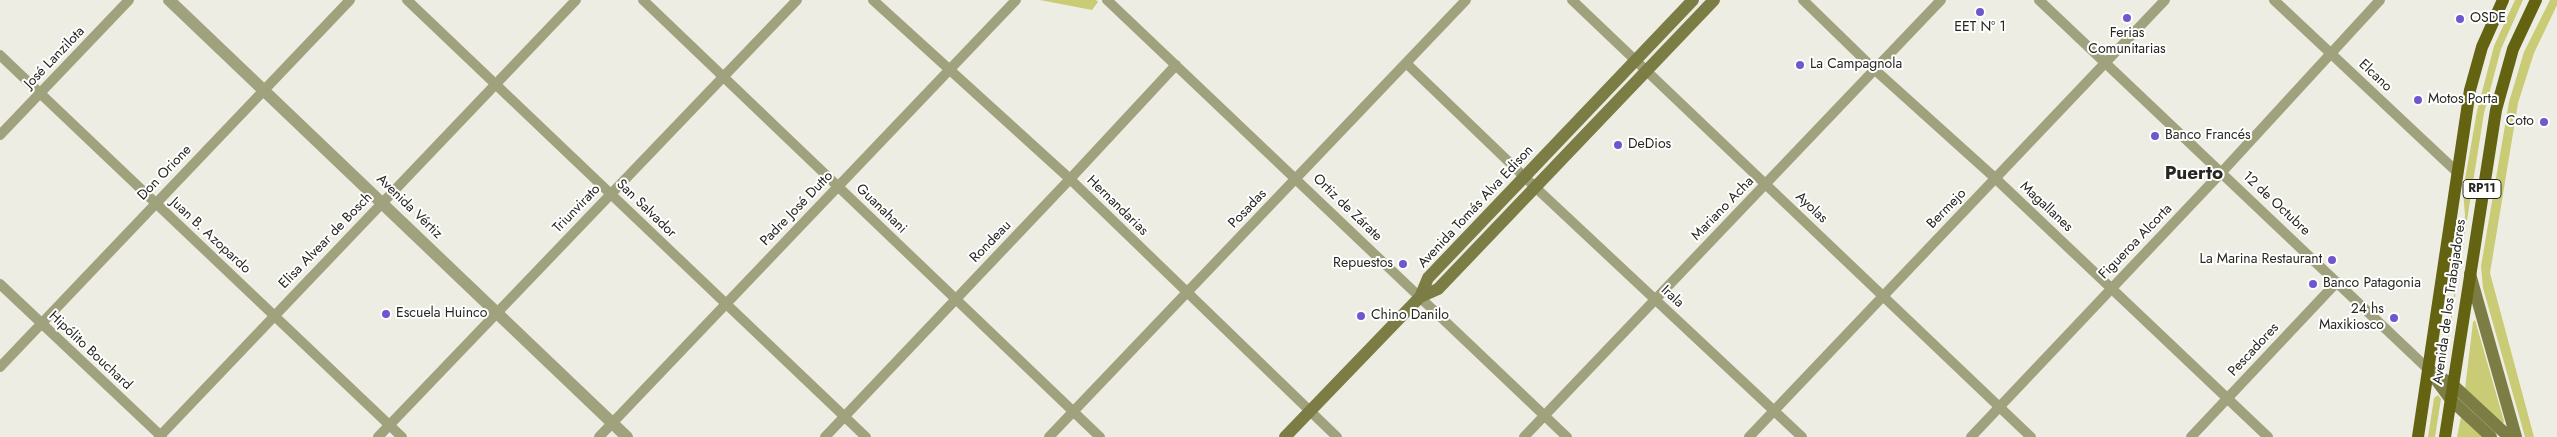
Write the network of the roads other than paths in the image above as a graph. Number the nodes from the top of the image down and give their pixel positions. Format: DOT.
graph roads {
  1 [pos="129,0"];
  2 [pos="169,0"];
  3 [pos="350,0"];
  4 [pos="406,0"];
  5 [pos="576,0"];
  6 [pos="643,0"];
  7 [pos="797,0"];
  8 [pos="873,0"];
  9 [pos="1016,0"];
  10 [pos="1107,0"];
  11 [pos="1466,0"];
  12 [pos="1572,0"];
  13 [pos="1693,0"];
  14 [pos="1714,0"];
  15 [pos="1803,0"];
  16 [pos="1941,0"];
  17 [pos="2039,0"];
  18 [pos="2165,0"];
  19 [pos="2274,0"];
  20 [pos="2380,0"];
  21 [pos="2503,0"];
  22 [pos="2536,0"];
  23 [pos="2330,54"];
  24 [pos="0,55"];
  25 [pos="1635,61"];
  26 [pos="1406,63"];
  27 [pos="2105,63"];
  28 [pos="1176,64"];
  29 [pos="1874,69"];
  30 [pos="948,71"];
  31 [pos="1646,71"];
  32 [pos="723,76"];
  33 [pos="496,85"];
  34 [pos="262,91"];
  35 [pos="40,94"];
  36 [pos="0,135"];
  37 [pos="2456,172"];
  38 [pos="2221,173"];
  39 [pos="1524,177"];
  40 [pos="1296,178"];
  41 [pos="1995,178"];
  42 [pos="1070,179"];
  43 [pos="1765,184"];
  44 [pos="838,186"];
  45 [pos="1535,187"];
  46 [pos="610,194"];
  47 [pos="382,202"];
  48 [pos="155,203"];
  49 [pos="2469,272"];
  50 [pos="2337,282"];
  51 [pos="0,284"];
  52 [pos="2111,288"];
  53 [pos="1187,293"];
  54 [pos="1884,296"];
  55 [pos="1420,297"];
  56 [pos="955,298"];
  57 [pos="1655,300"];
  58 [pos="725,304"];
  59 [pos="497,312"];
  60 [pos="274,315"];
  61 [pos="41,324"];
  62 [pos="0,367"];
  63 [pos="2428,369"];
  64 [pos="2453,385"];
  65 [pos="2227,399"];
  66 [pos="2451,400"];
  67 [pos="1999,407"];
  68 [pos="1310,411"];
  69 [pos="1774,411"];
  70 [pos="1074,412"];
  71 [pos="844,416"];
  72 [pos="1544,416"];
  73 [pos="612,423"];
  74 [pos="390,425"];
  75 [pos="160,436"];
  76 [pos="378,437"];
  77 [pos="402,437"];
  78 [pos="599,437"];
  79 [pos="627,437"];
  80 [pos="824,437"];
  81 [pos="866,437"];
  82 [pos="1050,437"];
  83 [pos="1100,437"];
  84 [pos="1285,437"];
  85 [pos="1337,437"];
  86 [pos="1524,437"];
  87 [pos="1567,437"];
  88 [pos="1749,437"];
  89 [pos="1802,437"];
  90 [pos="1971,437"];
  91 [pos="2031,437"];
  92 [pos="2191,437"];
  93 [pos="2268,437"];
  94 [pos="2418,437"];
  95 [pos="2445,437"];
  96 [pos="2491,437"];
  97 [pos="2509,437"];
  98 [pos="2516,437"];
  1 -- 35 [label="street, José Lanzilota"];
  2 -- 34 [label="street, Avenida Vértiz"];
  3 -- 34 [label="street, Don Orione"];
  4 -- 33 [label="street, San Salvador"];
  5 -- 33 [label="street, Elisa Alvear de Bosch"];
  6 -- 32 [label="street, Guanahani"];
  7 -- 32 [label="street, Triunvirato"];
  8 -- 30 [label="street, Hernandarias"];
  9 -- 30 [label="street, Padre José Dutto"];
  10 -- 28 [label="street, Ortiz de Zárate"];
  11 -- 26 [label="street, Posadas"];
  12 -- 25 [label="street, Ayolas"];
  13 -- 25 [label="main road, Avenida Tomás Alva Edison"];
  14 -- 31 [label="main road, Avenida Tomás Alva Edison"];
  15 -- 29 [label="street, Magallanes"];
  16 -- 29 [label="street, Mariano Acha"];
  17 -- 27 [label="street, 12 de Octubre"];
  18 -- 27 [label="street, Bermejo"];
  19 -- 23 [label="street, Elcano"];
  20 -- 23 [label="street, Figueroa Alcorta"];
  21 -- 37 [label="main road, Avenida de los Trabajadores / RP11"];
  22 -- 49 [label="main road, Avenida de los Trabajadores / RP11"];
  23 -- 37 [label="street, Elcano"];
  23 -- 38 [label="street, Figueroa Alcorta"];
  24 -- 35 [label="street, Juan B. Azopardo"];
  25 -- 31 [label="street, Ayolas"];
  25 -- 39 [label="main road, Avenida Tomás Alva Edison"];
  26 -- 39 [label="street, Irala"];
  26 -- 40 [label="street, Posadas"];
  27 -- 38 [label="street, 12 de Octubre"];
  27 -- 41 [label="street, Bermejo"];
  28 -- 40 [label="street, Ortiz de Zárate"];
  28 -- 42 [label="street, Rondeau"];
  29 -- 41 [label="street, Magallanes"];
  29 -- 43 [label="street, Mariano Acha"];
  30 -- 42 [label="street, Hernandarias"];
  30 -- 44 [label="street, Padre José Dutto"];
  31 -- 43 [label="street, Ayolas"];
  31 -- 45 [label="main road, Avenida Tomás Alva Edison"];
  32 -- 44 [label="street, Guanahani"];
  32 -- 46 [label="street, Triunvirato"];
  33 -- 46 [label="street, San Salvador"];
  33 -- 47 [label="street, Elisa Alvear de Bosch"];
  34 -- 47 [label="street, Avenida Vértiz"];
  34 -- 48 [label="street, Don Orione"];
  35 -- 36 [label="street, José Lanzilota"];
  35 -- 48 [label="street, Juan B. Azopardo"];
  37 -- 63 [label="main road, Avenida de los Trabajadores / RP11"];
  38 -- 50 [label="street, 12 de Octubre"];
  38 -- 52 [label="street, Figueroa Alcorta"];
  39 -- 45 [label="street, Irala"];
  39 -- 55 [label="main road, Avenida Tomás Alva Edison"];
  40 -- 53 [label="street, Posadas"];
  40 -- 55 [label="street, Ortiz de Zárate"];
  41 -- 52 [label="street, Magallanes"];
  41 -- 54 [label="street, Bermejo"];
  42 -- 53 [label="street, Hernandarias"];
  42 -- 56 [label="street, Rondeau"];
  43 -- 54 [label="street, Ayolas"];
  43 -- 57 [label="street, Mariano Acha"];
  44 -- 56 [label="street, Guanahani"];
  44 -- 58 [label="street, Padre José Dutto"];
  45 -- 55 [label="main road, Avenida Tomás Alva Edison"];
  45 -- 57 [label="street, Irala"];
  46 -- 58 [label="street, San Salvador"];
  46 -- 59 [label="street, Triunvirato"];
  47 -- 59 [label="street, Avenida Vértiz"];
  47 -- 60 [label="street, Elisa Alvear de Bosch"];
  48 -- 60 [label="street, Juan B. Azopardo"];
  48 -- 61 [label="street, Don Orione"];
  49 -- 64 [label="main road, Avenida de los Trabajadores / RP11"];
  49 -- 98 [label="main road"];
  50 -- 63 [label="street, 12 de Octubre"];
  50 -- 65 [label="street, Pescadores"];
  51 -- 61 [label="street, Hipólito Bouchard"];
  52 -- 65 [label="street, Magallanes"];
  52 -- 67 [label="street, Figueroa Alcorta"];
  53 -- 68 [label="street, Hernandarias"];
  53 -- 70 [label="street, Posadas"];
  54 -- 67 [label="street, Ayolas"];
  54 -- 69 [label="street, Bermejo"];
  55 -- 68 [label="main road, Avenida Tomás Alva Edison"];
  55 -- 72 [label="street, Ortiz de Zárate"];
  56 -- 70 [label="street, Guanahani"];
  56 -- 71 [label="street, Rondeau"];
  57 -- 69 [label="street, Irala"];
  57 -- 72 [label="street, Mariano Acha"];
  58 -- 71 [label="street, San Salvador"];
  58 -- 73 [label="street, Padre José Dutto"];
  59 -- 73 [label="street, Avenida Vértiz"];
  59 -- 74 [label="street, Triunvirato"];
  60 -- 74 [label="street, Juan B. Azopardo"];
  60 -- 75 [label="street, Elisa Alvear de Bosch"];
  61 -- 62 [label="street, Don Orione"];
  61 -- 75 [label="street, Hipólito Bouchard"];
  63 -- 64 [label="main road, 12 de Octubre"];
  63 -- 66 [label="main road"];
  63 -- 94 [label="main road, Avenida de los Trabajadores / RP11"];
  64 -- 66 [label="main road, Avenida de los Trabajadores / RP11"];
  64 -- 97 [label="main road, 12 de Octubre"];
  65 -- 92 [label="street, Pescadores"];
  65 -- 93 [label="street, Magallanes"];
  66 -- 95 [label="main road, Avenida de los Trabajadores / RP11"];
  66 -- 96 [label="main road"];
  67 -- 90 [label="street, Figueroa Alcorta"];
  67 -- 91 [label="street, Ayolas"];
  68 -- 84 [label="main road, Avenida Tomás Alva Edison"];
  68 -- 85 [label="street, Hernandarias"];
  69 -- 88 [label="street, Bermejo"];
  69 -- 89 [label="street, Irala"];
  70 -- 82 [label="street, Posadas"];
  70 -- 83 [label="street, Guanahani"];
  71 -- 80 [label="street, Rondeau"];
  71 -- 81 [label="street, San Salvador"];
  72 -- 86 [label="street, Mariano Acha"];
  72 -- 87 [label="street, Ortiz de Zárate"];
  73 -- 78 [label="street, Padre José Dutto"];
  73 -- 79 [label="street, Avenida Vértiz"];
  74 -- 76 [label="street, Triunvirato"];
  74 -- 77 [label="street, Juan B. Azopardo"];
}
